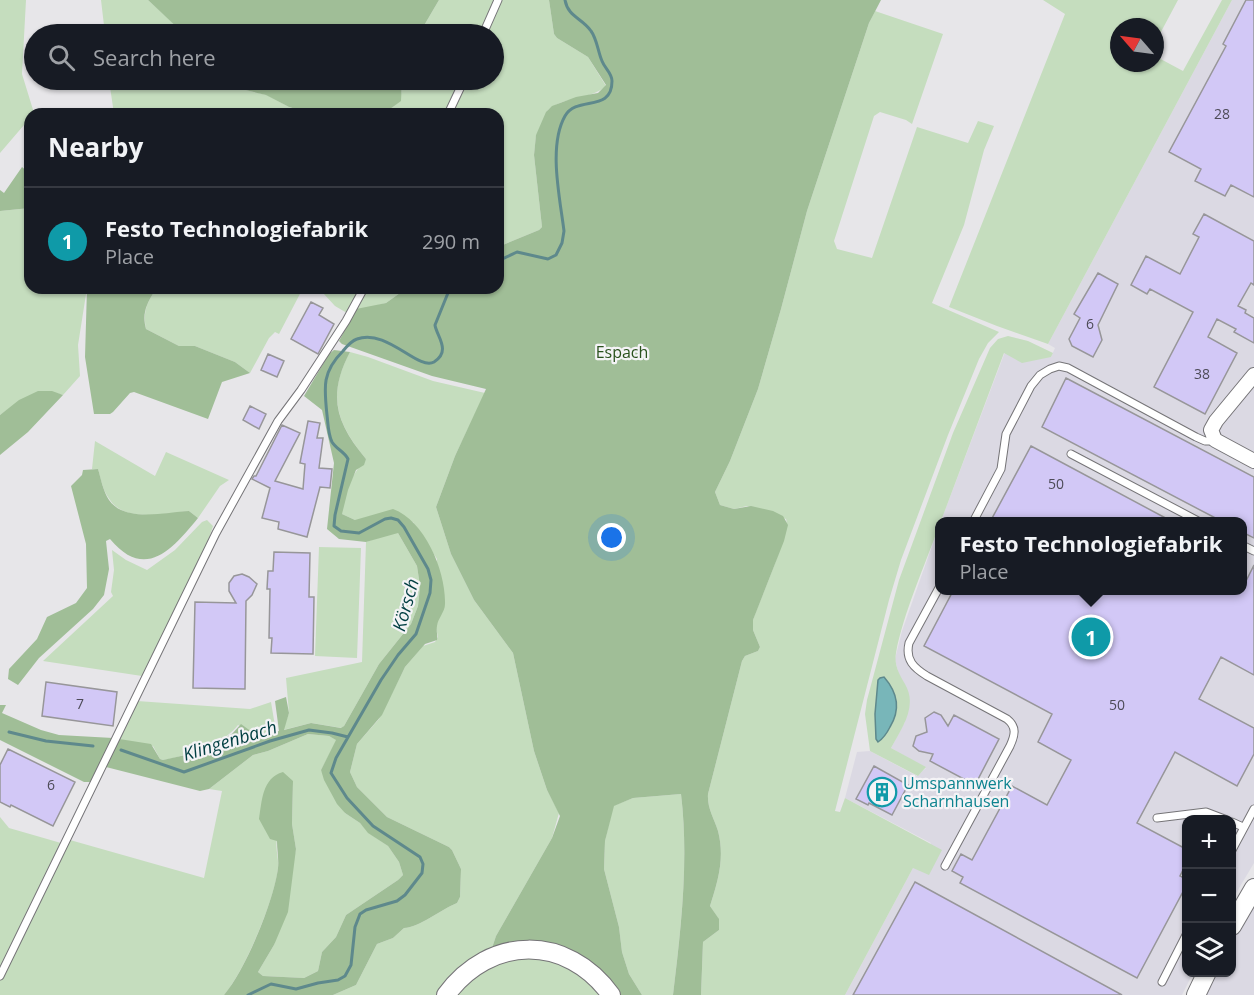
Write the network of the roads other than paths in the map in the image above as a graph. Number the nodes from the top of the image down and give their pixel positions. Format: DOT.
graph roads {
  1 [pos="498,0"];
  2 [pos="487,24"];
  3 [pos="459,90"];
  4 [pos="451,108"];
  5 [pos="361,294"];
  6 [pos="1254,375"];
  7 [pos="1214,437"];
  8 [pos="1071,454"];
  9 [pos="1254,461"];
  10 [pos="976,517"];
  11 [pos="1191,517"];
  12 [pos="935,594"];
  13 [pos="1254,809"];
  14 [pos="1215,815"];
  15 [pos="1157,818"];
  16 [pos="1236,824"];
  17 [pos="1243,827"];
  18 [pos="1236,842"];
  19 [pos="945,866"];
  20 [pos="1254,888"];
  21 [pos="1234,923"];
  22 [pos="1182,943"];
  23 [pos="0,976"];
  24 [pos="1205,977"];
  25 [pos="1162,982"];
  26 [pos="446,995"];
  27 [pos="611,995"];
  28 [pos="1196,995"];
  1 -- 2 [label="lane"];
  3 -- 4 [label="lane"];
  5 -- 23 [label="lane"];
  6 -- 7 [label="street"];
  7 -- 9 [label="street"];
  7 -- 10 [label="lane"];
  8 -- 11 [label="lane"];
  12 -- 19 [label="lane"];
  13 -- 17 [label="lane"];
  14 -- 15 [label="lane"];
  16 -- 17 [label="lane"];
  17 -- 18 [label="lane"];
  20 -- 21 [label="main road"];
  22 -- 25 [label="lane"];
  24 -- 28 [label="main road"];
  26 -- 27 [label="main road"];
}
